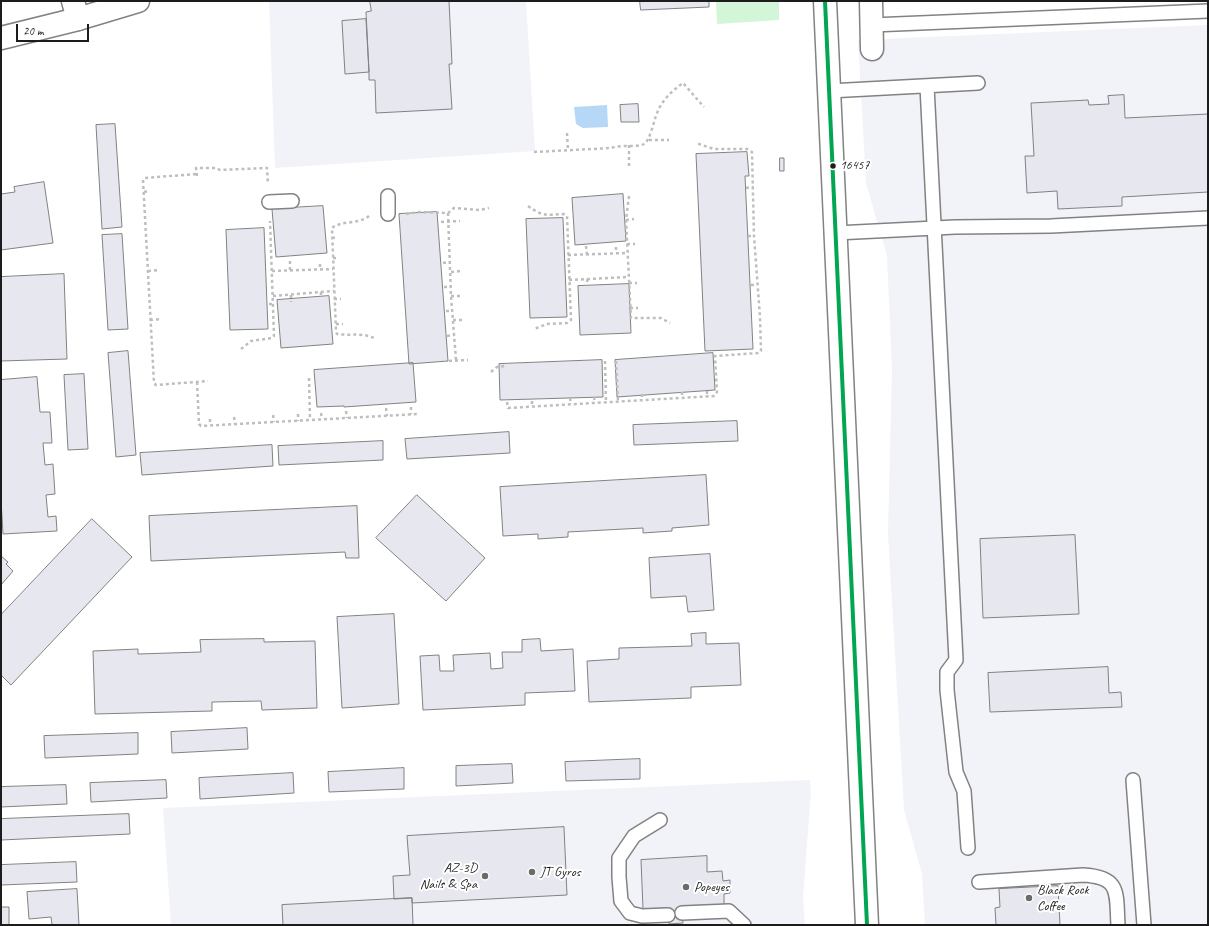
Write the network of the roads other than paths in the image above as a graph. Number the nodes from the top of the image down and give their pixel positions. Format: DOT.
graph roads {
  1 [pos="138,1"];
  2 [pos="825,1"];
  3 [pos="871,1"];
  4 [pos="75,10"];
  5 [pos="1208,11"];
  6 [pos="872,25"];
  7 [pos="1,38"];
  8 [pos="872,49"];
  9 [pos="978,83"];
  10 [pos="927,86"];
  11 [pos="829,91"];
  12 [pos="388,196"];
  13 [pos="292,201"];
  14 [pos="269,202"];
  15 [pos="388,214"];
  16 [pos="1208,218"];
  17 [pos="935,228"];
  18 [pos="836,233"];
  19 [pos="1133,780"];
  20 [pos="660,820"];
  21 [pos="968,848"];
  22 [pos="979,882"];
  23 [pos="682,914"];
  24 [pos="668,915"];
  25 [pos="744,925"];
  26 [pos="867,925"];
  27 [pos="1118,925"];
  28 [pos="1144,925"];
  1 -- 4 [label="main road"];
  2 -- 11 [label="main road"];
  3 -- 6 [label="main road"];
  4 -- 7 [label="main road"];
  5 -- 6 [label="lane"];
  6 -- 8 [label="main road"];
  9 -- 10 [label="lane"];
  10 -- 11 [label="lane"];
  10 -- 17 [label="lane"];
  11 -- 18 [label="main road"];
  12 -- 15 [label="lane"];
  13 -- 14 [label="lane"];
  16 -- 17 [label="lane"];
  17 -- 18 [label="lane"];
  17 -- 21 [label="lane"];
  18 -- 26 [label="main road"];
  19 -- 28 [label="lane"];
  20 -- 24 [label="lane"];
  22 -- 27 [label="lane"];
  23 -- 25 [label="lane"];
}
